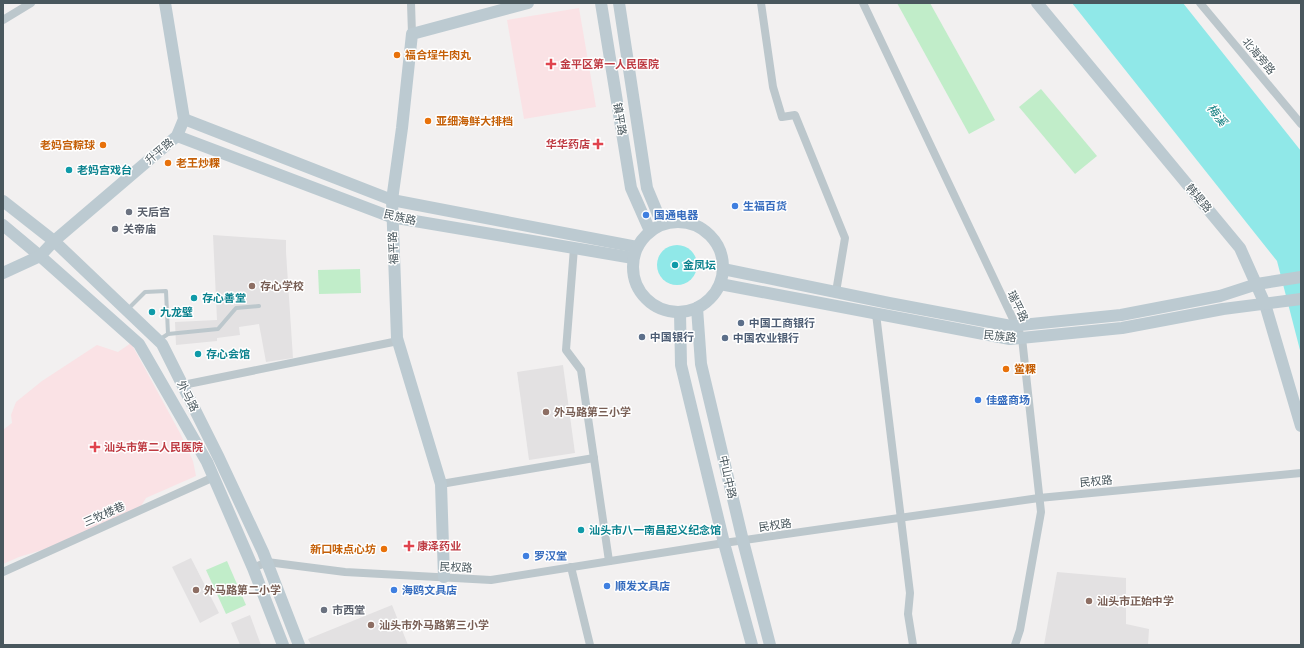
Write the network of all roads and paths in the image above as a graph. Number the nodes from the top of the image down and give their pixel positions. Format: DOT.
graph roads {
  1 [pos="31,3"];
  2 [pos="165,3"];
  3 [pos="411,3"];
  4 [pos="528,3"];
  5 [pos="601,3"];
  6 [pos="619,3"];
  7 [pos="761,3"];
  8 [pos="863,3"];
  9 [pos="1037,3"];
  10 [pos="1201,4"];
  11 [pos="3,20"];
  12 [pos="412,34"];
  13 [pos="184,119"];
  14 [pos="1301,124"];
  15 [pos="177,136"];
  16 [pos="392,200"];
  17 [pos="3,201"];
  18 [pos="391,217"];
  19 [pos="662,224"];
  20 [pos="3,225"];
  21 [pos="650,231"];
  22 [pos="54,241"];
  23 [pos="574,248"];
  24 [pos="635,252"];
  25 [pos="40,256"];
  26 [pos="723,268"];
  27 [pos="3,273"];
  28 [pos="1301,277"];
  29 [pos="720,284"];
  30 [pos="1257,284"];
  31 [pos="836,292"];
  32 [pos="1301,299"];
  33 [pos="1265,304"];
  34 [pos="259,306"];
  35 [pos="697,308"];
  36 [pos="126,310"];
  37 [pos="680,312"];
  38 [pos="876,314"];
  39 [pos="1015,325"];
  40 [pos="163,337"];
  41 [pos="1022,338"];
  42 [pos="398,341"];
  43 [pos="183,385"];
  44 [pos="1301,426"];
  45 [pos="594,458"];
  46 [pos="1301,473"];
  47 [pos="214,477"];
  48 [pos="441,484"];
  49 [pos="1039,498"];
  50 [pos="900,518"];
  51 [pos="743,541"];
  52 [pos="724,543"];
  53 [pos="609,561"];
  54 [pos="267,562"];
  55 [pos="571,567"];
  56 [pos="253,568"];
  57 [pos="3,572"];
  58 [pos="444,577"];
  59 [pos="283,645"];
  60 [pos="299,645"];
  61 [pos="590,645"];
  62 [pos="752,645"];
  63 [pos="770,645"];
  64 [pos="913,645"];
  65 [pos="1015,645"];
  1 -- 11 [label="street"];
  2 -- 13 [label="street"];
  3 -- 12 [label="street"];
  4 -- 12 [label="street"];
  5 -- 21 [label="street, 镇平路"];
  6 -- 19 [label="street, 镇平路"];
  7 -- 31 [label="street"];
  8 -- 39 [label="street, 瑞平路"];
  9 -- 30 [label="street, 韩堤路"];
  10 -- 14 [label="street, 北海旁路"];
  12 -- 16 [label="street, 福平路"];
  13 -- 15 [label="street, 升平路"];
  13 -- 16 [label="street, 民族路"];
  15 -- 18 [label="street, 民族路"];
  15 -- 22 [label="street, 升平路"];
  16 -- 18 [label="street, 福平路"];
  16 -- 24 [label="street, 民族路"];
  17 -- 22 [label="street, 外马路"];
  18 -- 23 [label="street, 民族路"];
  18 -- 42 [label="street, 福平路"];
  19 -- 21 [label="street"];
  19 -- 26 [label="street"];
  20 -- 25 [label="street, 外马路"];
  21 -- 24 [label="street"];
  22 -- 25 [label="street, 升平路"];
  22 -- 36 [label="street, 外马路"];
  23 -- 24 [label="street, 民族路"];
  23 -- 45 [label="street"];
  24 -- 37 [label="street"];
  25 -- 27 [label="street"];
  25 -- 47 [label="street, 外马路"];
  26 -- 29 [label="street"];
  26 -- 31 [label="street, 民族路"];
  28 -- 30 [label="street, 民族路"];
  29 -- 35 [label="street"];
  29 -- 38 [label="street, 民族路"];
  30 -- 33 [label="street, 韩堤路"];
  30 -- 39 [label="street, 民族路"];
  31 -- 39 [label="street, 民族路"];
  32 -- 33 [label="street, 民族路"];
  33 -- 41 [label="street, 民族路"];
  33 -- 44 [label="street, 韩堤路"];
  34 -- 40 [label="lane"];
  35 -- 37 [label="street"];
  35 -- 51 [label="street, 中山中路"];
  36 -- 40 [label="street, 外马路"];
  36 -- 40 [label="lane"];
  37 -- 52 [label="street, 中山中路"];
  38 -- 41 [label="street, 民族路"];
  38 -- 50 [label="street"];
  39 -- 41 [label="street, 瑞平路"];
  40 -- 43 [label="street, 外马路"];
  41 -- 49 [label="street, 瑞平路"];
  42 -- 43 [label="street"];
  42 -- 48 [label="street, 福平路"];
  43 -- 54 [label="street, 外马路"];
  45 -- 48 [label="street"];
  45 -- 53 [label="street"];
  46 -- 49 [label="street, 民权路"];
  47 -- 56 [label="street, 外马路"];
  47 -- 57 [label="street, 三牧楼巷"];
  48 -- 58 [label="street, 福平路"];
  49 -- 50 [label="street, 民权路"];
  49 -- 65 [label="street, 瑞平路"];
  50 -- 51 [label="street, 民权路"];
  50 -- 64 [label="street"];
  51 -- 52 [label="street, 民权路"];
  51 -- 63 [label="street, 中山中路"];
  52 -- 53 [label="street, 民权路"];
  52 -- 62 [label="street, 中山中路"];
  53 -- 55 [label="street, 民权路"];
  54 -- 56 [label="street"];
  54 -- 58 [label="street, 民权路"];
  54 -- 60 [label="street, 外马路"];
  55 -- 58 [label="street, 民权路"];
  55 -- 61 [label="street"];
  56 -- 59 [label="street, 外马路"];
}
